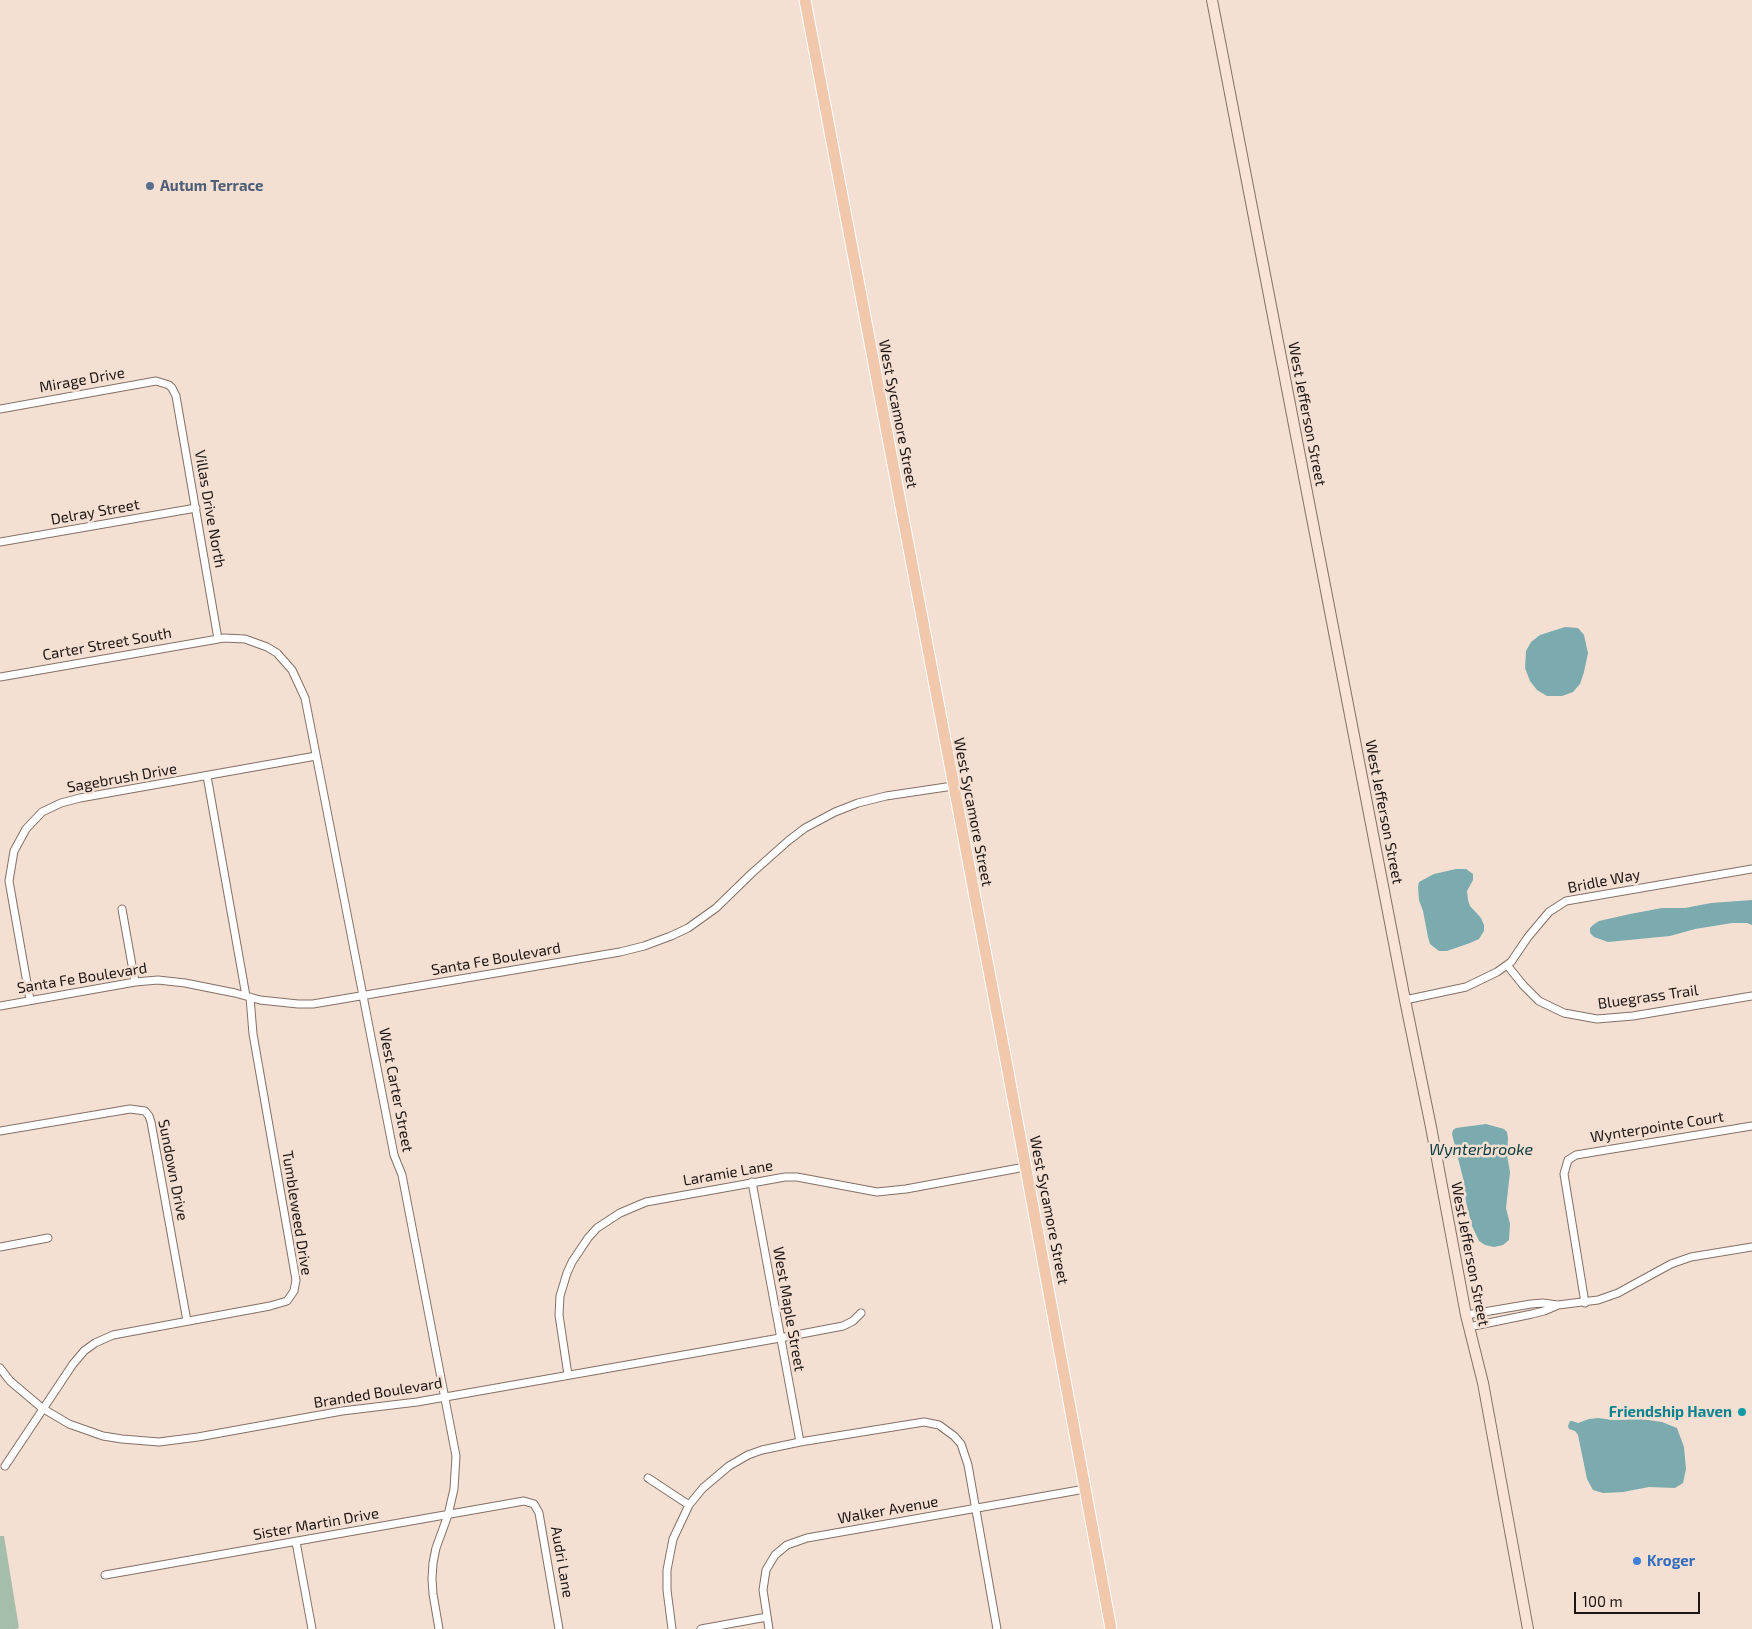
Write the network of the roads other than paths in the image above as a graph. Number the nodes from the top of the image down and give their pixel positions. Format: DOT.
graph roads {
  1 [pos="805,0"];
  2 [pos="1212,0"];
  3 [pos="169,385"];
  4 [pos="0,409"];
  5 [pos="196,508"];
  6 [pos="0,542"];
  7 [pos="218,639"];
  8 [pos="0,678"];
  9 [pos="316,756"];
  10 [pos="207,776"];
  11 [pos="953,786"];
  12 [pos="1752,870"];
  13 [pos="122,910"];
  14 [pos="1507,965"];
  15 [pos="135,982"];
  16 [pos="248,996"];
  17 [pos="364,996"];
  18 [pos="1752,996"];
  19 [pos="30,1000"];
  20 [pos="1405,1000"];
  21 [pos="0,1006"];
  22 [pos="1752,1126"];
  23 [pos="0,1132"];
  24 [pos="1025,1167"];
  25 [pos="752,1182"];
  26 [pos="48,1238"];
  27 [pos="0,1247"];
  28 [pos="1752,1247"];
  29 [pos="1585,1303"];
  30 [pos="1558,1305"];
  31 [pos="861,1313"];
  32 [pos="1466,1315"];
  33 [pos="187,1321"];
  34 [pos="1468,1327"];
  35 [pos="780,1338"];
  36 [pos="0,1368"];
  37 [pos="568,1375"];
  38 [pos="445,1397"];
  39 [pos="42,1408"];
  40 [pos="800,1442"];
  41 [pos="5,1466"];
  42 [pos="648,1478"];
  43 [pos="1085,1488"];
  44 [pos="532,1503"];
  45 [pos="689,1505"];
  46 [pos="976,1508"];
  47 [pos="448,1515"];
  48 [pos="296,1542"];
  49 [pos="105,1575"];
  50 [pos="767,1617"];
  51 [pos="312,1629"];
  52 [pos="439,1629"];
  53 [pos="559,1629"];
  54 [pos="672,1629"];
  55 [pos="701,1629"];
  56 [pos="769,1629"];
  57 [pos="997,1629"];
  58 [pos="1111,1629"];
  59 [pos="1528,1629"];
  1 -- 11 [label="main road, West Sycamore Street"];
  2 -- 20 [label="street, West Jefferson Street"];
  3 -- 4 [label="street, Mirage Drive"];
  3 -- 5 [label="street, Villas Drive North"];
  5 -- 6 [label="street, Delray Street"];
  5 -- 7 [label="street, Villas Drive North"];
  7 -- 8 [label="street, Carter Street South"];
  7 -- 9 [label="street, West Carter Street"];
  9 -- 10 [label="street, Sagebrush Drive"];
  9 -- 17 [label="street, West Carter Street"];
  10 -- 16 [label="street, Tumbleweed Drive"];
  10 -- 19 [label="street, Sagebrush Drive"];
  11 -- 17 [label="street, Santa Fe Boulevard"];
  11 -- 24 [label="main road, West Sycamore Street"];
  12 -- 14 [label="street, Bridle Way"];
  13 -- 15 [label="street"];
  14 -- 18 [label="street, Bluegrass Trail"];
  14 -- 20 [label="street, Bridle Way"];
  15 -- 16 [label="street, Santa Fe Boulevard"];
  15 -- 19 [label="street, Santa Fe Boulevard"];
  16 -- 17 [label="street, Santa Fe Boulevard"];
  16 -- 33 [label="street, Tumbleweed Drive"];
  17 -- 38 [label="street, West Carter Street"];
  19 -- 21 [label="street, Santa Fe Boulevard"];
  20 -- 32 [label="street, West Jefferson Street"];
  22 -- 29 [label="street, Wynterpointe Court"];
  23 -- 33 [label="street, Sundown Drive"];
  24 -- 25 [label="street, Laramie Lane"];
  24 -- 43 [label="main road, West Sycamore Street"];
  25 -- 35 [label="street, West Maple Street"];
  25 -- 37 [label="street, Laramie Lane"];
  26 -- 27 [label="street"];
  28 -- 29 [label="street"];
  29 -- 30 [label="street"];
  30 -- 32 [label="street"];
  30 -- 34 [label="street"];
  31 -- 35 [label="street, Branded Boulevard"];
  32 -- 34 [label="street, West Jefferson Street"];
  33 -- 39 [label="street, Tumbleweed Drive"];
  34 -- 59 [label="street, West Jefferson Street"];
  35 -- 37 [label="street, Branded Boulevard"];
  35 -- 40 [label="street, West Maple Street"];
  36 -- 39 [label="street, Branded Boulevard"];
  37 -- 38 [label="street, Branded Boulevard"];
  38 -- 39 [label="street, Branded Boulevard"];
  38 -- 47 [label="street, West Carter Street"];
  39 -- 41 [label="street, Tumbleweed Drive"];
  40 -- 45 [label="street"];
  40 -- 46 [label="street"];
  42 -- 45 [label="street"];
  43 -- 46 [label="street, Walker Avenue"];
  43 -- 58 [label="main road, West Sycamore Street"];
  44 -- 47 [label="street, Sister Martin Drive"];
  44 -- 53 [label="street, Audri Lane"];
  45 -- 54 [label="street"];
  46 -- 50 [label="street, Walker Avenue"];
  46 -- 57 [label="street"];
  47 -- 48 [label="street, Sister Martin Drive"];
  47 -- 52 [label="street, West Carter Street"];
  48 -- 49 [label="street, Sister Martin Drive"];
  48 -- 51 [label="street"];
  50 -- 55 [label="street"];
  50 -- 56 [label="street, Walker Avenue"];
}
